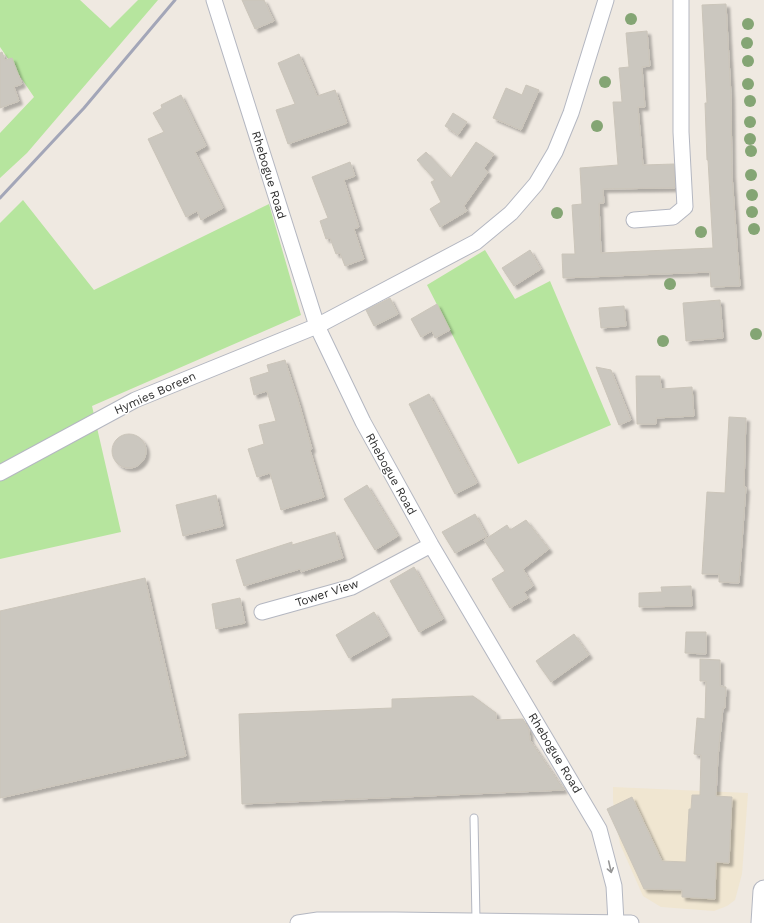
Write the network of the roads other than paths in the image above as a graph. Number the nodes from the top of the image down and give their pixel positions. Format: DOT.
graph roads {
  1 [pos="214,0"];
  2 [pos="606,0"];
  3 [pos="681,0"];
  4 [pos="634,220"];
  5 [pos="317,326"];
  6 [pos="0,473"];
  7 [pos="431,545"];
  8 [pos="262,612"];
  9 [pos="474,818"];
  10 [pos="764,891"];
  11 [pos="476,920"];
  12 [pos="392,921"];
  13 [pos="318,922"];
  14 [pos="616,922"];
  15 [pos="298,923"];
  16 [pos="631,923"];
  17 [pos="762,923"];
  1 -- 5 [label="street, Rhebogue Road"];
  2 -- 5 [label="street, Hymies Boreen"];
  3 -- 4 [label="street"];
  5 -- 6 [label="street, Hymies Boreen"];
  5 -- 7 [label="street, Rhebogue Road"];
  7 -- 8 [label="street, Tower View"];
  7 -- 14 [label="street, Rhebogue Road, one-way"];
  9 -- 11 [label="lane"];
  10 -- 17 [label="main road"];
  11 -- 12 [label="street"];
  11 -- 14 [label="street"];
  12 -- 13 [label="street"];
  13 -- 15 [label="street"];
  14 -- 16 [label="street"];
}
